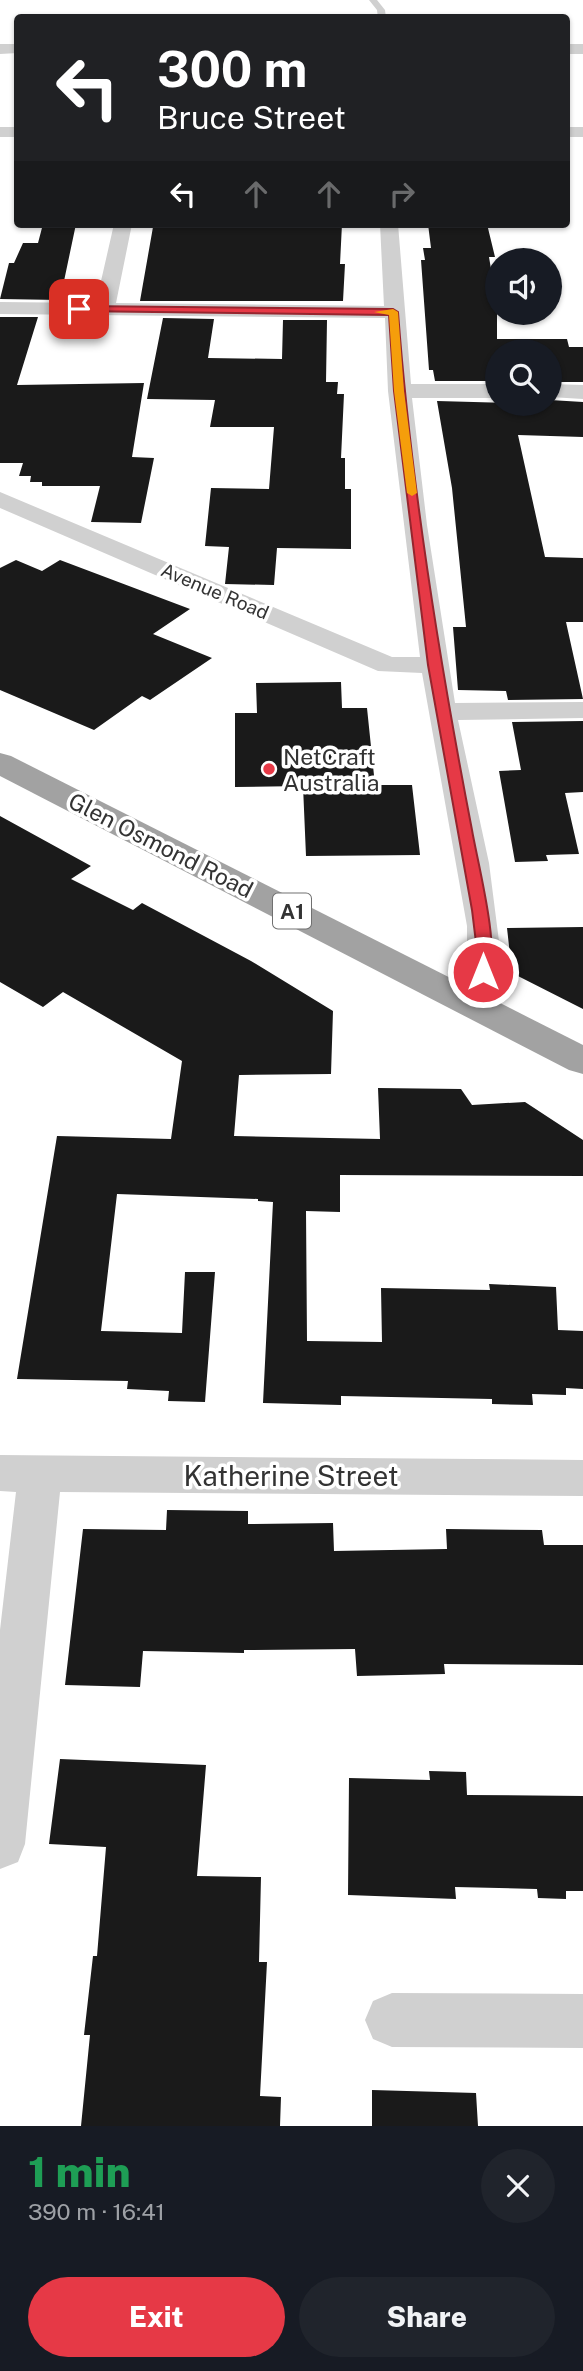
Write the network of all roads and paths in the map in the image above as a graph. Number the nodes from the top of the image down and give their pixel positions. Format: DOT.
graph roads {
  1 [pos="123,228"];
  2 [pos="389,228"];
  3 [pos="0,308"];
  4 [pos="105,309"];
  5 [pos="393,312"];
  6 [pos="399,391"];
  7 [pos="485,391"];
  8 [pos="562,391"];
  9 [pos="583,391"];
  10 [pos="0,499"];
  11 [pos="434,665"];
  12 [pos="583,710"];
  13 [pos="442,712"];
  14 [pos="0,763"];
  15 [pos="466,999"];
  16 [pos="583,1061"];
  17 [pos="20,1473"];
  18 [pos="583,1478"];
  19 [pos="0,1844"];
  20 [pos="392,2020"];
  21 [pos="583,2021"];
  1 -- 4 [label="street"];
  2 -- 5 [label="street"];
  3 -- 4 [label="street"];
  4 -- 5 [label="street"];
  5 -- 6 [label="street"];
  6 -- 7 [label="street"];
  6 -- 11 [label="street"];
  8 -- 9 [label="street"];
  10 -- 11 [label="street, Avenue Road"];
  11 -- 13 [label="street"];
  12 -- 13 [label="street"];
  13 -- 15 [label="street"];
  14 -- 15 [label="highway, Glen Osmond Road / A1"];
  15 -- 16 [label="highway, Glen Osmond Road / A1"];
  17 -- 18 [label="street, Katherine Street"];
  17 -- 19 [label="street"];
  20 -- 21 [label="street"];
}
